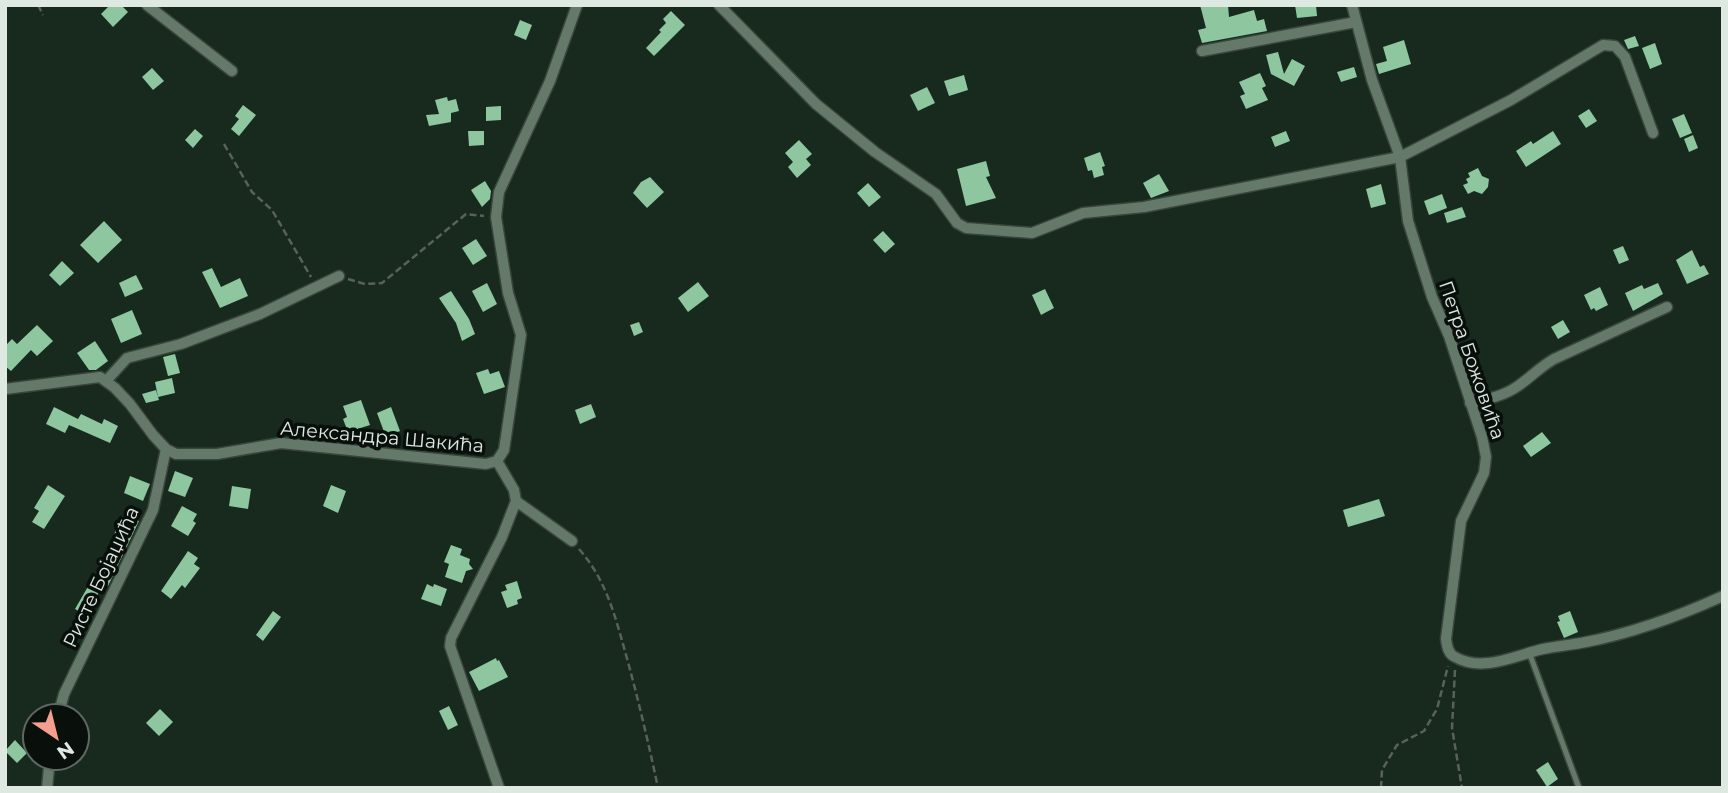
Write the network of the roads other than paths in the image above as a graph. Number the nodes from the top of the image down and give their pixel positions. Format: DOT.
graph roads {
  1 [pos="147,5"];
  2 [pos="577,5"];
  3 [pos="719,5"];
  4 [pos="1352,5"];
  5 [pos="1356,22"];
  6 [pos="1202,51"];
  7 [pos="232,71"];
  8 [pos="1653,133"];
  9 [pos="1400,157"];
  10 [pos="338,276"];
  11 [pos="1667,307"];
  12 [pos="106,381"];
  13 [pos="5,389"];
  14 [pos="1470,404"];
  15 [pos="166,449"];
  16 [pos="497,461"];
  17 [pos="516,500"];
  18 [pos="572,541"];
  19 [pos="1723,596"];
  20 [pos="1529,652"];
  21 [pos="62,702"];
  22 [pos="499,788"];
  23 [pos="1579,788"];
  1 -- 7 [label="street"];
  2 -- 16 [label="street"];
  3 -- 9 [label="street"];
  4 -- 5 [label="street, Петра Божовића"];
  5 -- 6 [label="street"];
  5 -- 9 [label="street, Петра Божовића"];
  8 -- 9 [label="street"];
  9 -- 14 [label="street, Петра Божовића"];
  10 -- 12 [label="street"];
  11 -- 14 [label="street"];
  12 -- 13 [label="street"];
  12 -- 15 [label="street"];
  14 -- 20 [label="street, Петра Божовића"];
  15 -- 16 [label="street, Александра Шакића"];
  15 -- 21 [label="street, Ристе Бојаџића"];
  16 -- 17 [label="street"];
  17 -- 18 [label="street"];
  17 -- 22 [label="street"];
  19 -- 20 [label="street"];
  20 -- 23 [label="lane"];
}
